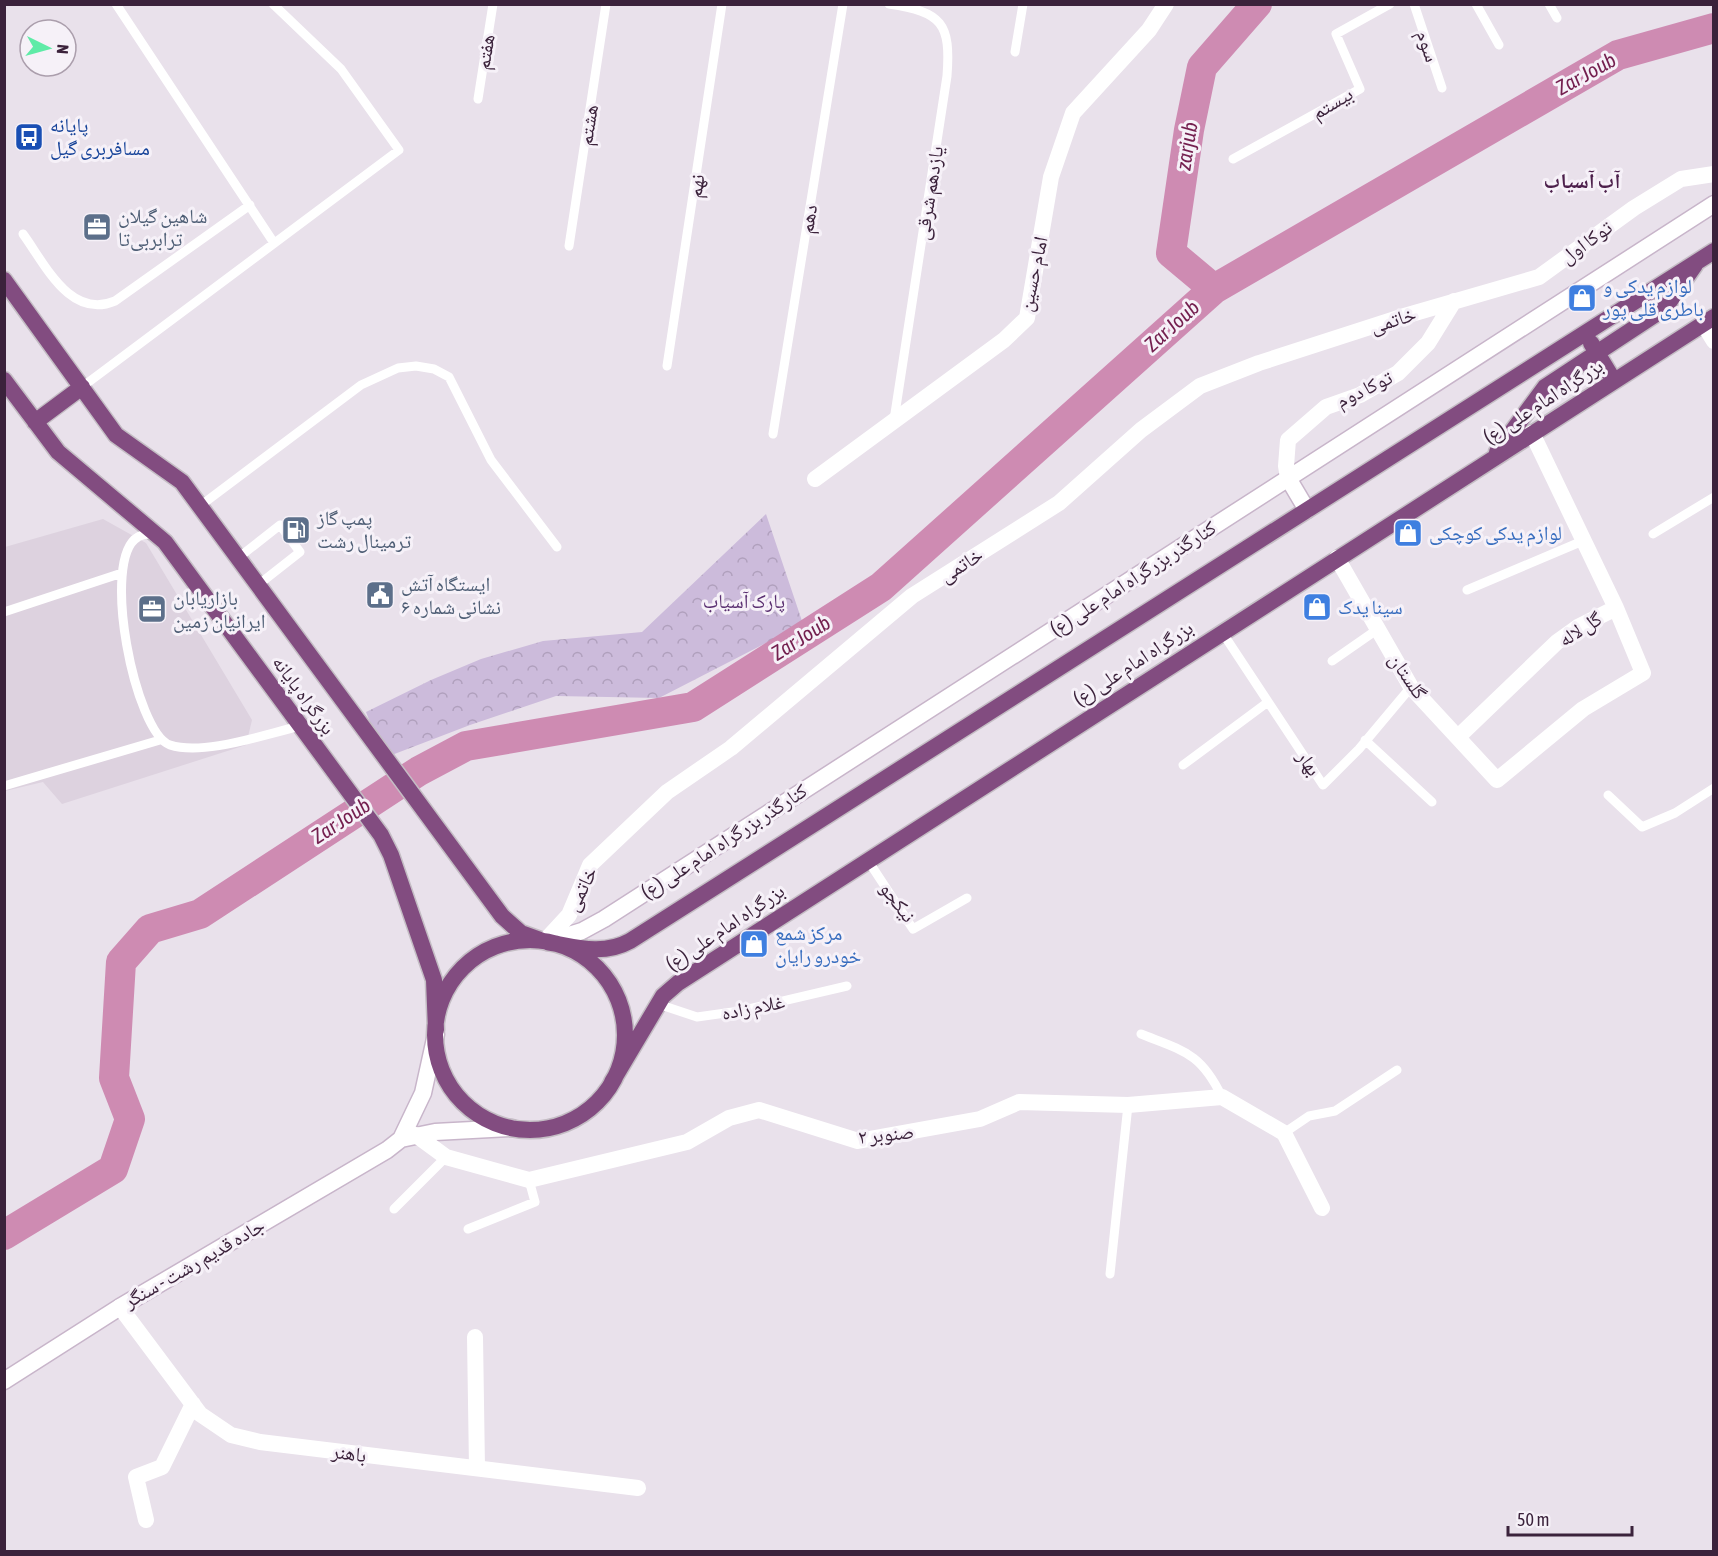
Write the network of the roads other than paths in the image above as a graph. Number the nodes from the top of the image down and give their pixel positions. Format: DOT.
graph roads {
  1 [pos="116,4"];
  2 [pos="273,4"];
  3 [pos="493,4"];
  4 [pos="606,4"];
  5 [pos="722,4"];
  6 [pos="843,4"];
  7 [pos="889,4"];
  8 [pos="1023,4"];
  9 [pos="1166,4"];
  10 [pos="1390,4"];
  11 [pos="1413,4"];
  12 [pos="1476,4"];
  13 [pos="1549,4"];
  14 [pos="923,8"];
  15 [pos="1557,18"];
  16 [pos="1499,45"];
  17 [pos="1015,52"];
  18 [pos="1442,88"];
  19 [pos="478,99"];
  20 [pos="1233,159"];
  21 [pos="1713,174"];
  22 [pos="1713,204"];
  23 [pos="250,205"];
  24 [pos="23,234"];
  25 [pos="274,243"];
  26 [pos="569,246"];
  27 [pos="1713,250"];
  28 [pos="1699,260"];
  29 [pos="4,280"];
  30 [pos="1454,301"];
  31 [pos="1708,320"];
  32 [pos="1584,333"];
  33 [pos="1713,341"];
  34 [pos="1597,353"];
  35 [pos="667,366"];
  36 [pos="4,380"];
  37 [pos="1614,381"];
  38 [pos="82,387"];
  39 [pos="894,420"];
  40 [pos="34,422"];
  41 [pos="1532,433"];
  42 [pos="773,434"];
  43 [pos="1491,460"];
  44 [pos="1288,478"];
  45 [pos="814,479"];
  46 [pos="1713,496"];
  47 [pos="200,507"];
  48 [pos="1307,510"];
  49 [pos="156,533"];
  50 [pos="1653,534"];
  51 [pos="1585,540"];
  52 [pos="557,547"];
  53 [pos="238,558"];
  54 [pos="1337,558"];
  55 [pos="122,573"];
  56 [pos="258,585"];
  57 [pos="1467,590"];
  58 [pos="1616,608"];
  59 [pos="4,612"];
  60 [pos="1378,629"];
  61 [pos="1222,632"];
  62 [pos="1332,661"];
  63 [pos="1411,687"];
  64 [pos="1268,702"];
  65 [pos="300,726"];
  66 [pos="1458,737"];
  67 [pos="160,740"];
  68 [pos="1365,740"];
  69 [pos="1183,765"];
  70 [pos="4,786"];
  71 [pos="1713,788"];
  72 [pos="1608,795"];
  73 [pos="1432,802"];
  74 [pos="867,859"];
  75 [pos="967,898"];
  76 [pos="545,941"];
  77 [pos="848,986"];
  78 [pos="658,1004"];
  79 [pos="436,1032"];
  80 [pos="1141,1034"];
  81 [pos="1397,1070"];
  82 [pos="612,1082"];
  83 [pos="1222,1097"];
  84 [pos="1128,1105"];
  85 [pos="512,1128"];
  86 [pos="1284,1133"];
  87 [pos="409,1137"];
  88 [pos="446,1157"];
  89 [pos="529,1180"];
  90 [pos="1322,1208"];
  91 [pos="394,1209"];
  92 [pos="468,1228"];
  93 [pos="1110,1274"];
  94 [pos="120,1307"];
  95 [pos="475,1337"];
  96 [pos="4,1381"];
  97 [pos="193,1404"];
  98 [pos="477,1468"];
  99 [pos="638,1488"];
  100 [pos="146,1520"];
  1 -- 23 [label="lane"];
  2 -- 25 [label="lane"];
  3 -- 19 [label="lane, هفتم"];
  4 -- 26 [label="lane, هشتم"];
  5 -- 35 [label="lane, نهم"];
  6 -- 42 [label="lane, دهم"];
  7 -- 14 [label="lane, یازدهم شرقی"];
  8 -- 17 [label="lane"];
  9 -- 39 [label="street, امام حسین"];
  10 -- 20 [label="lane, بیستم"];
  11 -- 18 [label="lane, سوم"];
  12 -- 16 [label="lane"];
  13 -- 15 [label="lane"];
  14 -- 39 [label="lane, یازدهم شرقی"];
  21 -- 30 [label="street, توکا اول"];
  22 -- 44 [label="street, کنارگذر بزرگراه امام علی (ع)"];
  23 -- 24 [label="lane"];
  23 -- 25 [label="lane"];
  25 -- 38 [label="lane"];
  27 -- 28 [label="highway"];
  28 -- 32 [label="highway"];
  28 -- 34 [label="highway"];
  29 -- 38 [label="highway"];
  30 -- 44 [label="street, توکا دوم"];
  30 -- 76 [label="street, خاتمی"];
  31 -- 33 [label="street"];
  31 -- 37 [label="highway, بزرگراه امام علی (ع)"];
  32 -- 34 [label="highway"];
  32 -- 48 [label="highway"];
  34 -- 37 [label="highway"];
  34 -- 43 [label="highway"];
  36 -- 40 [label="highway, بزرگراه پایانه"];
  37 -- 41 [label="highway, بزرگراه امام علی (ع)"];
  38 -- 40 [label="highway"];
  38 -- 47 [label="highway"];
  39 -- 45 [label="street, امام حسین"];
  40 -- 49 [label="highway, بزرگراه پایانه"];
  41 -- 43 [label="highway, بزرگراه امام علی (ع)"];
  41 -- 51 [label="street, گل لاله"];
  43 -- 54 [label="highway, بزرگراه امام علی (ع)"];
  44 -- 48 [label="street"];
  44 -- 76 [label="street, کنارگذر بزرگراه امام علی (ع)"];
  46 -- 50 [label="lane"];
  47 -- 52 [label="lane"];
  47 -- 53 [label="highway"];
  48 -- 76 [label="highway"];
  49 -- 55 [label="lane"];
  49 -- 65 [label="highway, بزرگراه پایانه"];
  51 -- 57 [label="lane"];
  51 -- 58 [label="street, گل لاله"];
  53 -- 56 [label="highway"];
  53 -- 56 [label="lane"];
  54 -- 60 [label="street, گلستان"];
  54 -- 61 [label="highway, بزرگراه امام علی (ع)"];
  55 -- 59 [label="lane"];
  55 -- 67 [label="lane"];
  56 -- 76 [label="highway"];
  58 -- 66 [label="street, گل لاله"];
  58 -- 66 [label="street, گلستان"];
  60 -- 62 [label="lane"];
  60 -- 63 [label="street, گلستان"];
  61 -- 64 [label="lane, بهار"];
  61 -- 74 [label="highway, بزرگراه امام علی (ع)"];
  63 -- 66 [label="street, گلستان"];
  63 -- 68 [label="lane, بهار"];
  64 -- 68 [label="lane, بهار"];
  64 -- 69 [label="lane"];
  65 -- 67 [label="lane"];
  65 -- 79 [label="highway, بزرگراه پایانه"];
  67 -- 70 [label="lane"];
  68 -- 73 [label="lane"];
  71 -- 72 [label="lane"];
  74 -- 75 [label="lane, نیکجو"];
  74 -- 78 [label="highway, بزرگراه امام علی (ع)"];
  76 -- 79 [label="highway"];
  76 -- 82 [label="highway"];
  77 -- 78 [label="lane, غلام زاده"];
  78 -- 82 [label="highway, بزرگراه امام علی (ع)"];
  79 -- 85 [label="highway"];
  79 -- 87 [label="street"];
  80 -- 83 [label="lane"];
  81 -- 86 [label="lane"];
  82 -- 85 [label="highway"];
  83 -- 84 [label="street, صنوبر ۲"];
  83 -- 86 [label="street"];
  84 -- 89 [label="street, صنوبر ۲"];
  84 -- 93 [label="lane"];
  85 -- 87 [label="street"];
  86 -- 90 [label="street"];
  87 -- 88 [label="street, صنوبر ۲"];
  87 -- 94 [label="street, جاده قدیم رشت - سنگر"];
  88 -- 89 [label="street, صنوبر ۲"];
  88 -- 91 [label="lane"];
  89 -- 92 [label="lane"];
  94 -- 96 [label="street, جاده قدیم رشت - سنگر"];
  94 -- 97 [label="street, باهنر"];
  95 -- 98 [label="street"];
  97 -- 98 [label="street, باهنر"];
  97 -- 100 [label="street"];
  98 -- 99 [label="street, باهنر"];
}
